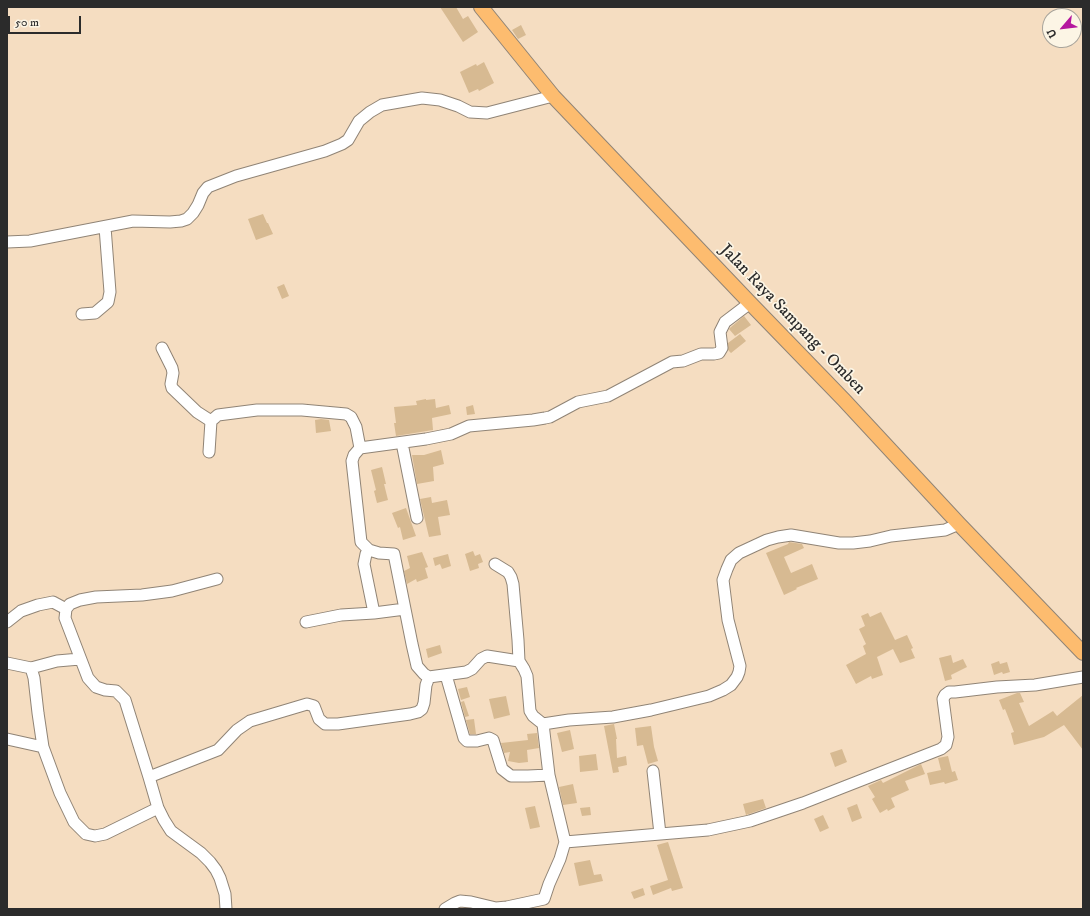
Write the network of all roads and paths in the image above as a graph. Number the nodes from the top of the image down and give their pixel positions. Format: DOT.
graph roads {
  1 [pos="481,7"];
  2 [pos="553,96"];
  3 [pos="105,227"];
  4 [pos="7,242"];
  5 [pos="750,302"];
  6 [pos="82,314"];
  7 [pos="162,348"];
  8 [pos="211,421"];
  9 [pos="402,443"];
  10 [pos="360,448"];
  11 [pos="209,452"];
  12 [pos="417,518"];
  13 [pos="959,524"];
  14 [pos="369,550"];
  15 [pos="495,564"];
  16 [pos="217,579"];
  17 [pos="66,609"];
  18 [pos="405,609"];
  19 [pos="374,613"];
  20 [pos="7,622"];
  21 [pos="306,622"];
  22 [pos="1083,653"];
  23 [pos="80,659"];
  24 [pos="519,661"];
  25 [pos="7,663"];
  26 [pos="31,668"];
  27 [pos="446,675"];
  28 [pos="429,677"];
  29 [pos="1083,677"];
  30 [pos="543,724"];
  31 [pos="7,739"];
  32 [pos="43,747"];
  33 [pos="653,771"];
  34 [pos="549,775"];
  35 [pos="149,777"];
  36 [pos="158,808"];
  37 [pos="660,834"];
  38 [pos="565,842"];
  39 [pos="545,904"];
  40 [pos="226,909"];
  41 [pos="445,909"];
  1 -- 2 [label="main road, Jalan Raya Sampang - Omben"];
  2 -- 3 [label="street"];
  2 -- 5 [label="main road, Jalan Raya Sampang - Omben"];
  3 -- 4 [label="street"];
  3 -- 6 [label="street"];
  5 -- 9 [label="street"];
  5 -- 13 [label="main road, Jalan Raya Sampang - Omben"];
  7 -- 8 [label="street"];
  8 -- 10 [label="street"];
  8 -- 11 [label="street"];
  9 -- 10 [label="street"];
  9 -- 12 [label="street"];
  10 -- 14 [label="street"];
  13 -- 22 [label="main road, Jalan Raya Sampang - Omben"];
  13 -- 30 [label="street"];
  14 -- 18 [label="street"];
  14 -- 19 [label="street"];
  15 -- 24 [label="street"];
  16 -- 17 [label="street"];
  17 -- 20 [label="street"];
  17 -- 23 [label="street"];
  18 -- 19 [label="street"];
  18 -- 28 [label="street"];
  19 -- 21 [label="street"];
  23 -- 26 [label="street"];
  23 -- 35 [label="street"];
  24 -- 27 [label="street"];
  24 -- 30 [label="street"];
  25 -- 26 [label="street"];
  26 -- 32 [label="street"];
  27 -- 28 [label="street"];
  27 -- 34 [label="street"];
  28 -- 35 [label="street"];
  29 -- 37 [label="street"];
  30 -- 34 [label="street"];
  31 -- 32 [label="street"];
  32 -- 36 [label="street"];
  33 -- 37 [label="street"];
  34 -- 38 [label="street"];
  35 -- 36 [label="street"];
  36 -- 40 [label="street"];
  37 -- 38 [label="street"];
  38 -- 39 [label="street"];
  39 -- 41 [label="street"];
}
